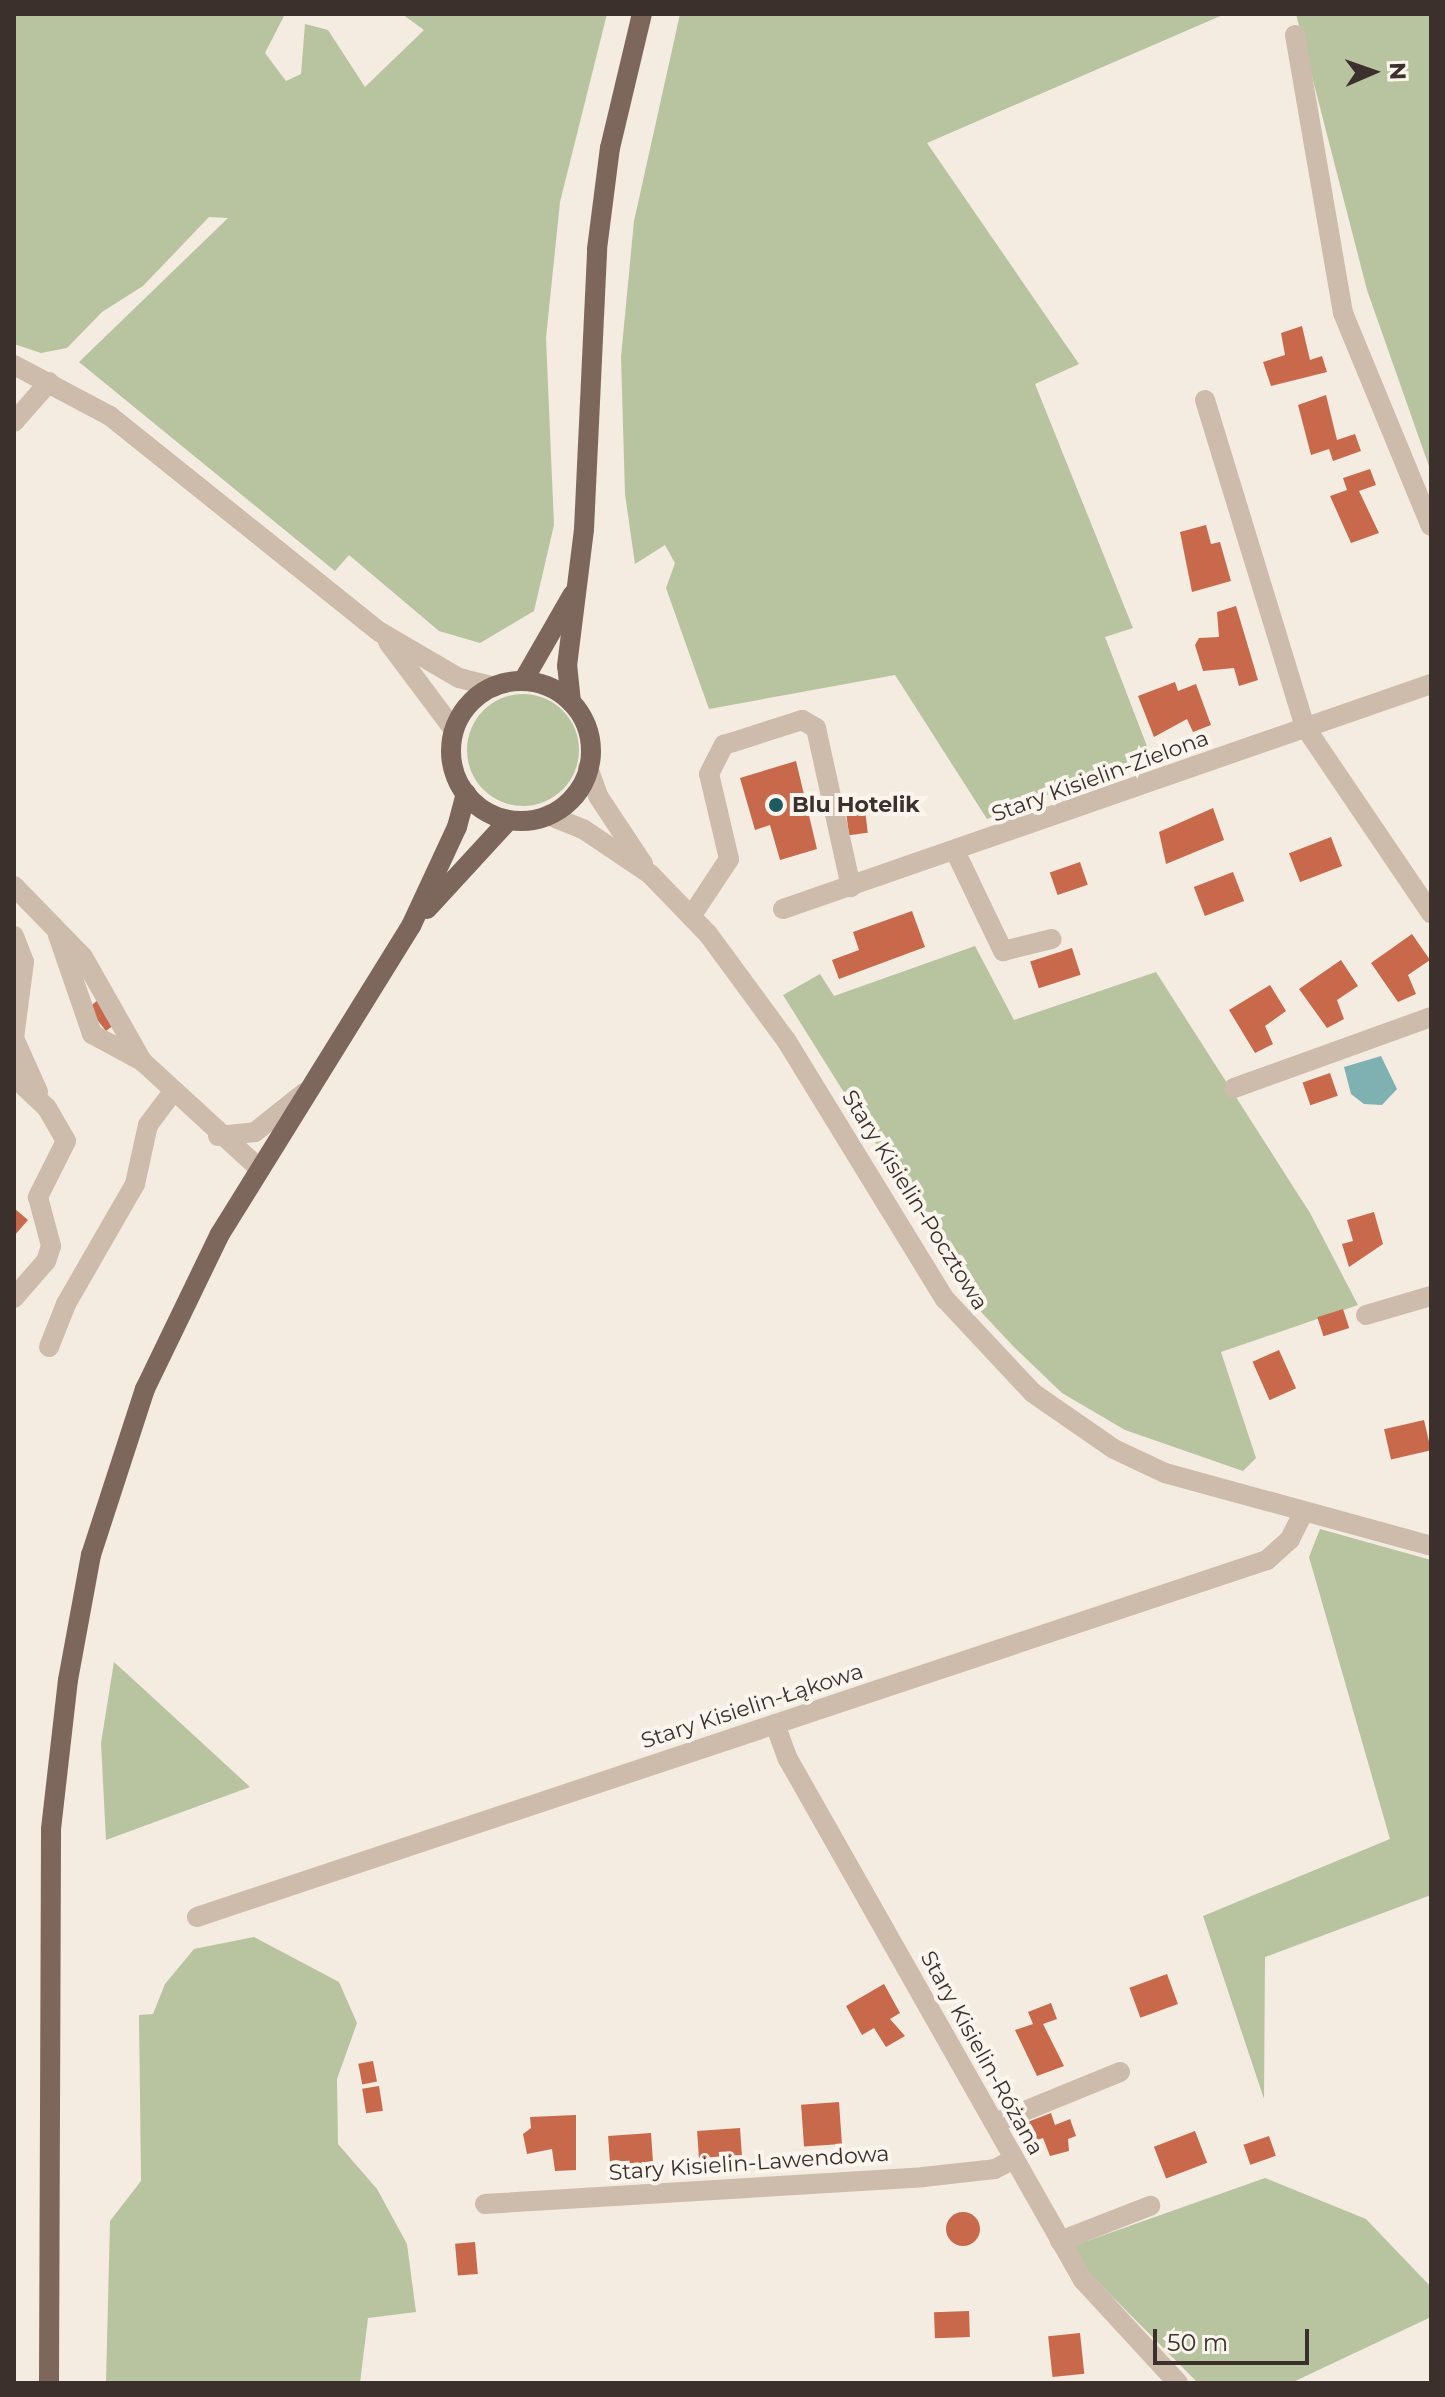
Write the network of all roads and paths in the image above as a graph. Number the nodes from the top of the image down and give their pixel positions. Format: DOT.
graph roads {
  1 [pos="642,14"];
  2 [pos="1295,35"];
  3 [pos="14,365"];
  4 [pos="49,382"];
  5 [pos="1205,400"];
  6 [pos="14,422"];
  7 [pos="1431,526"];
  8 [pos="575,590"];
  9 [pos="380,632"];
  10 [pos="523,681"];
  11 [pos="1431,684"];
  12 [pos="494,687"];
  13 [pos="571,702"];
  14 [pos="1305,727"];
  15 [pos="454,730"];
  16 [pos="588,768"];
  17 [pos="466,793"];
  18 [pos="548,815"];
  19 [pos="508,821"];
  20 [pos="956,853"];
  21 [pos="650,874"];
  22 [pos="14,886"];
  23 [pos="851,887"];
  24 [pos="783,909"];
  25 [pos="1431,913"];
  26 [pos="692,915"];
  27 [pos="411,926"];
  28 [pos="55,928"];
  29 [pos="14,936"];
  30 [pos="1052,939"];
  31 [pos="18,972"];
  32 [pos="1431,1017"];
  33 [pos="142,1061"];
  34 [pos="14,1077"];
  35 [pos="310,1088"];
  36 [pos="1234,1088"];
  37 [pos="171,1094"];
  38 [pos="47,1108"];
  39 [pos="218,1136"];
  40 [pos="260,1169"];
  41 [pos="1431,1296"];
  42 [pos="14,1298"];
  43 [pos="1366,1315"];
  44 [pos="49,1347"];
  45 [pos="1303,1513"];
  46 [pos="1431,1546"];
  47 [pos="775,1724"];
  48 [pos="197,1917"];
  49 [pos="1120,2072"];
  50 [pos="995,2123"];
  51 [pos="1014,2159"];
  52 [pos="485,2204"];
  53 [pos="1150,2206"];
  54 [pos="1060,2241"];
  55 [pos="49,2383"];
  56 [pos="1178,2383"];
  1 -- 8 [label="main road"];
  2 -- 7 [label="street"];
  3 -- 4 [label="street"];
  4 -- 6 [label="street"];
  4 -- 9 [label="street"];
  5 -- 14 [label="street"];
  8 -- 10 [label="main road"];
  8 -- 13 [label="main road"];
  9 -- 12 [label="street"];
  9 -- 15 [label="street"];
  10 -- 12 [label="main road"];
  10 -- 13 [label="main road"];
  11 -- 14 [label="street, Stary Kisielin-Zielona"];
  12 -- 15 [label="main road"];
  13 -- 16 [label="main road"];
  14 -- 20 [label="street, Stary Kisielin-Zielona"];
  14 -- 25 [label="street"];
  15 -- 17 [label="main road"];
  16 -- 18 [label="main road"];
  16 -- 21 [label="street, Stary Kisielin-Pocztowa"];
  17 -- 19 [label="main road"];
  17 -- 27 [label="main road"];
  18 -- 19 [label="main road"];
  18 -- 21 [label="street, Stary Kisielin-Pocztowa"];
  19 -- 27 [label="main road"];
  20 -- 23 [label="street, Stary Kisielin-Zielona"];
  20 -- 30 [label="street"];
  21 -- 26 [label="street, Stary Kisielin-Pocztowa"];
  22 -- 28 [label="street"];
  23 -- 24 [label="street, Stary Kisielin-Zielona"];
  23 -- 26 [label="street"];
  26 -- 45 [label="street, Stary Kisielin-Pocztowa"];
  27 -- 35 [label="main road"];
  28 -- 33 [label="street"];
  28 -- 33 [label="street"];
  29 -- 31 [label="street"];
  31 -- 38 [label="street"];
  32 -- 36 [label="street"];
  33 -- 37 [label="street"];
  34 -- 38 [label="street"];
  35 -- 39 [label="street"];
  35 -- 40 [label="main road"];
  37 -- 39 [label="street"];
  37 -- 44 [label="street"];
  38 -- 42 [label="street"];
  39 -- 40 [label="street"];
  40 -- 55 [label="main road"];
  41 -- 43 [label="street"];
  45 -- 46 [label="street, Stary Kisielin-Pocztowa"];
  45 -- 47 [label="street, Stary Kisielin-Łąkowa"];
  47 -- 48 [label="street, Stary Kisielin-Łąkowa"];
  47 -- 50 [label="street, Stary Kisielin-Różana"];
  49 -- 50 [label="street"];
  50 -- 51 [label="street, Stary Kisielin-Różana"];
  51 -- 52 [label="street, Stary Kisielin-Lawendowa"];
  51 -- 54 [label="street, Stary Kisielin-Różana"];
  53 -- 54 [label="street"];
  54 -- 56 [label="street, Stary Kisielin-Różana"];
}
